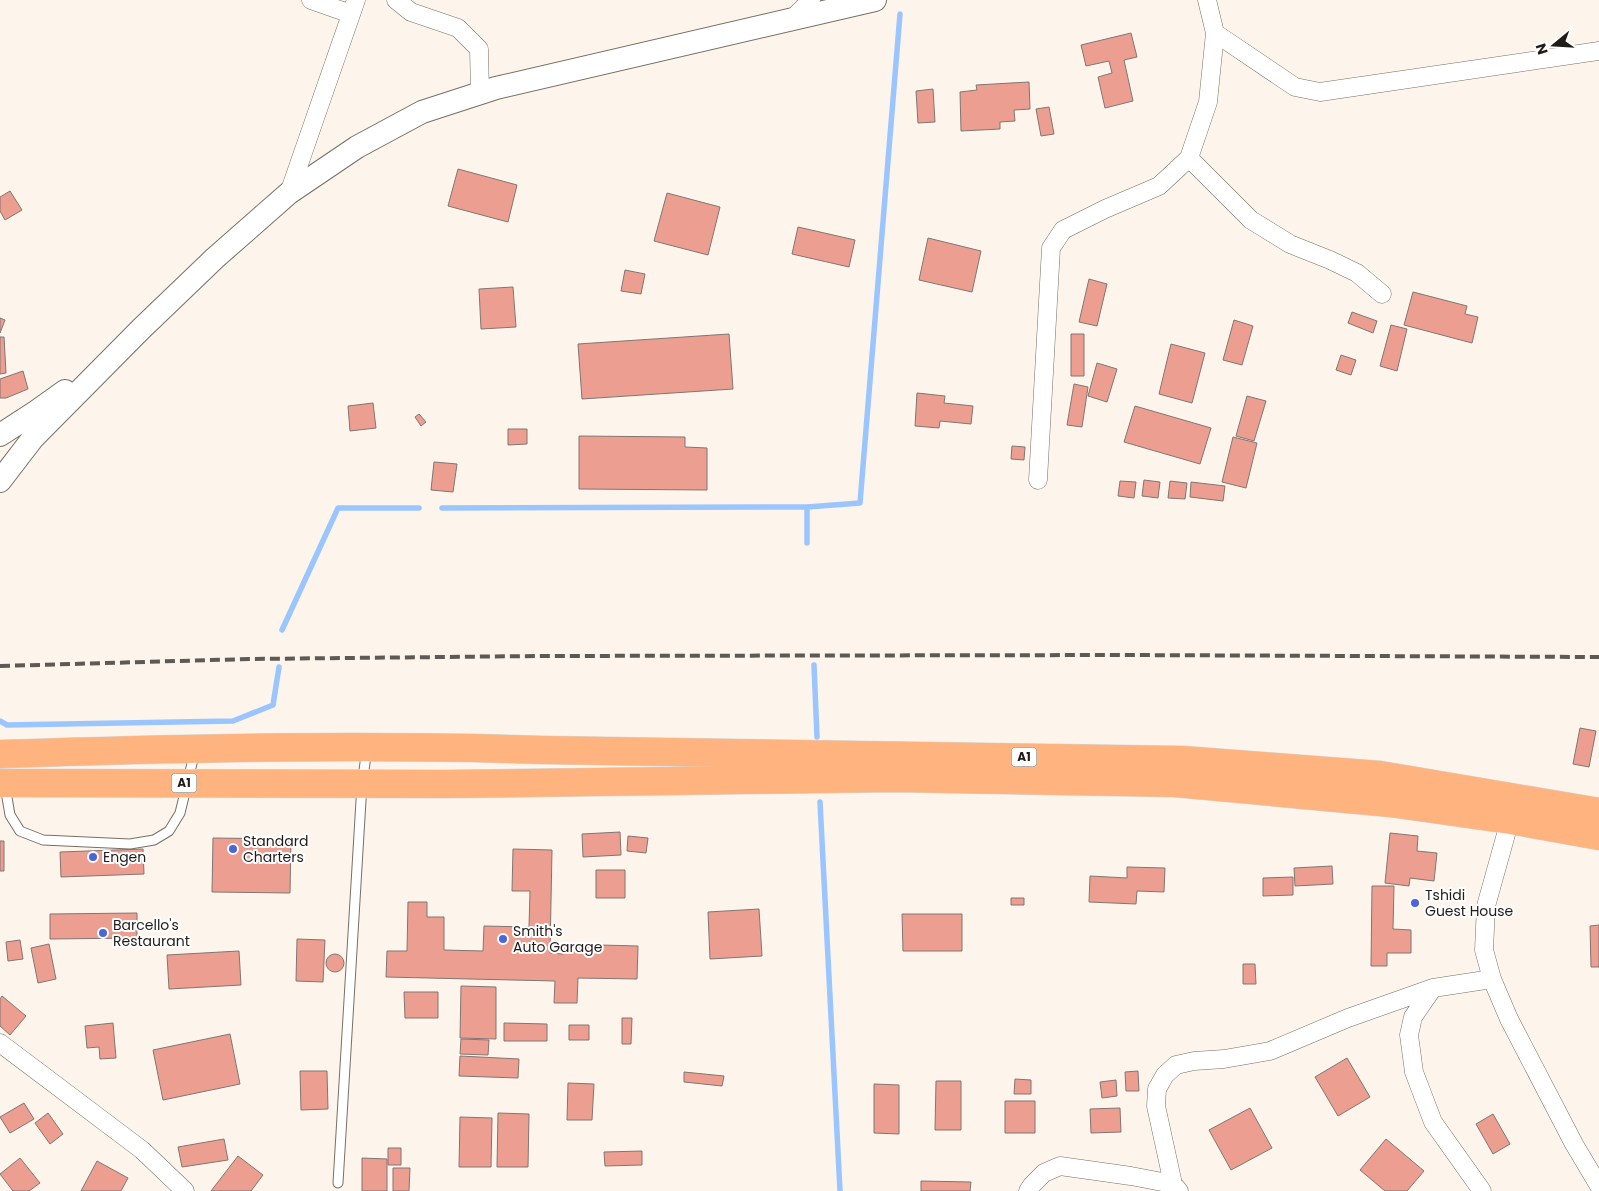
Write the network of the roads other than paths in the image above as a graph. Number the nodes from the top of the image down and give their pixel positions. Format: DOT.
graph roads {
  1 [pos="311,0"];
  2 [pos="396,0"];
  3 [pos="831,0"];
  4 [pos="875,0"];
  5 [pos="1207,0"];
  6 [pos="353,7"];
  7 [pos="804,11"];
  8 [pos="1215,33"];
  9 [pos="1599,51"];
  10 [pos="480,93"];
  11 [pos="1190,158"];
  12 [pos="289,193"];
  13 [pos="1382,294"];
  14 [pos="141,329"];
  15 [pos="0,434"];
  16 [pos="1038,480"];
  17 [pos="0,481"];
  18 [pos="367,747"];
  19 [pos="196,748"];
  20 [pos="0,754"];
  21 [pos="2,783"];
  22 [pos="188,783"];
  23 [pos="362,784"];
  24 [pos="1599,812"];
  25 [pos="1510,820"];
  26 [pos="1599,836"];
  27 [pos="1492,979"];
  28 [pos="1433,988"];
  29 [pos="0,1043"];
  30 [pos="338,1183"];
  31 [pos="1599,1186"];
  32 [pos="1176,1187"];
  33 [pos="185,1191"];
  34 [pos="1028,1191"];
  35 [pos="1482,1191"];
  1 -- 6 [label="street"];
  2 -- 10 [label="street"];
  3 -- 7 [label="street"];
  4 -- 7 [label="street"];
  5 -- 8 [label="street"];
  6 -- 12 [label="street"];
  7 -- 10 [label="street"];
  8 -- 9 [label="street"];
  8 -- 11 [label="street"];
  10 -- 12 [label="street"];
  11 -- 13 [label="street"];
  11 -- 16 [label="street"];
  12 -- 14 [label="street"];
  14 -- 15 [label="street"];
  14 -- 17 [label="street"];
  18 -- 19 [label="highway, A1"];
  18 -- 23 [label="lane"];
  18 -- 24 [label="highway, A1"];
  19 -- 20 [label="highway, A1"];
  19 -- 22 [label="lane"];
  21 -- 22 [label="highway, A1"];
  21 -- 22 [label="lane"];
  22 -- 23 [label="highway, A1"];
  23 -- 25 [label="highway, A1"];
  23 -- 30 [label="lane"];
  25 -- 26 [label="highway, A1"];
  25 -- 27 [label="street"];
  27 -- 28 [label="street"];
  27 -- 31 [label="street"];
  28 -- 32 [label="street"];
  28 -- 35 [label="street"];
  29 -- 33 [label="street"];
  32 -- 34 [label="street"];
}
